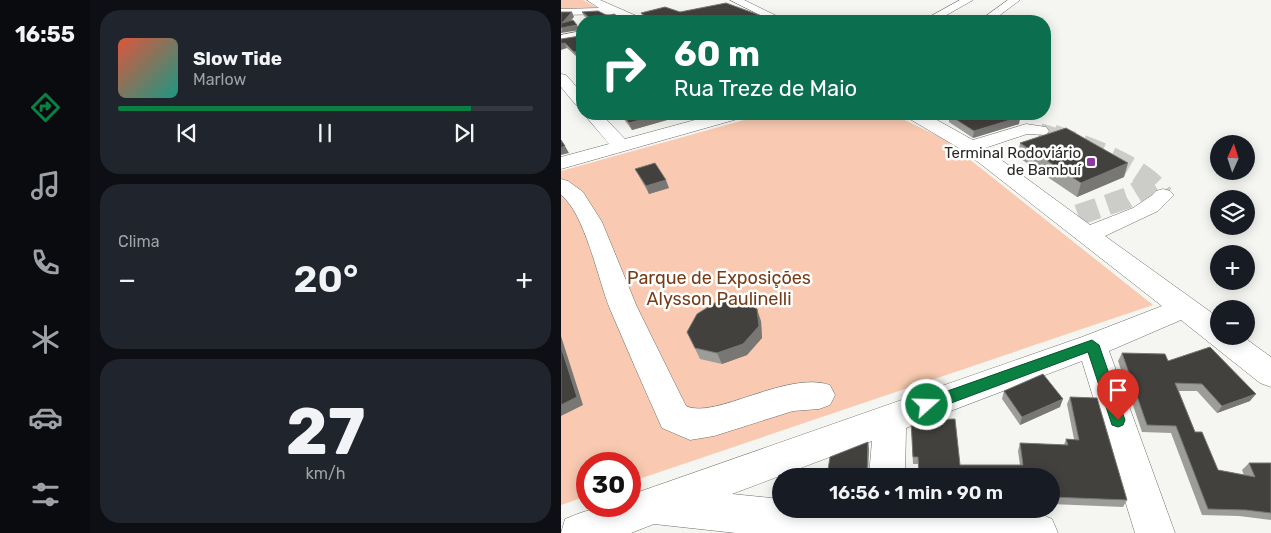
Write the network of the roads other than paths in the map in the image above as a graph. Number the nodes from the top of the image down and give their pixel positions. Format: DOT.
graph roads {
  1 [pos="592,0"];
  2 [pos="735,0"];
  3 [pos="968,0"];
  4 [pos="1015,0"];
  5 [pos="613,11"];
  6 [pos="561,12"];
  7 [pos="625,15"];
  8 [pos="768,15"];
  9 [pos="939,15"];
  10 [pos="994,15"];
  11 [pos="576,36"];
  12 [pos="561,39"];
  13 [pos="561,78"];
  14 [pos="576,95"];
  15 [pos="597,120"];
  16 [pos="714,120"];
  17 [pos="924,120"];
  18 [pos="1022,120"];
  19 [pos="621,146"];
  20 [pos="971,147"];
  21 [pos="561,163"];
  22 [pos="561,185"];
  23 [pos="1163,195"];
  24 [pos="1077,223"];
  25 [pos="1184,308"];
  26 [pos="1210,328"];
  27 [pos="1092,345"];
  28 [pos="1233,345"];
  29 [pos="1271,374"];
  30 [pos="819,395"];
  31 [pos="890,418"];
  32 [pos="887,468"];
  33 [pos="641,516"];
  34 [pos="638,517"];
  35 [pos="885,523"];
  36 [pos="579,533"];
  37 [pos="1038,533"];
  38 [pos="1155,533"];
  1 -- 5 [label="street"];
  2 -- 8 [label="street"];
  3 -- 9 [label="street"];
  4 -- 10 [label="street"];
  5 -- 6 [label="street"];
  5 -- 7 [label="street"];
  11 -- 12 [label="street"];
  13 -- 14 [label="street"];
  15 -- 19 [label="street"];
  16 -- 19 [label="street"];
  17 -- 20 [label="street"];
  18 -- 20 [label="street"];
  19 -- 21 [label="street"];
  20 -- 24 [label="street"];
  22 -- 30 [label="street"];
  23 -- 24 [label="street"];
  24 -- 25 [label="street"];
  25 -- 26 [label="street"];
  25 -- 27 [label="street"];
  27 -- 31 [label="street"];
  27 -- 38 [label="street"];
  28 -- 29 [label="street"];
  31 -- 32 [label="street"];
  31 -- 33 [label="street"];
  34 -- 35 [label="street"];
  34 -- 36 [label="street"];
  35 -- 37 [label="street"];
}
